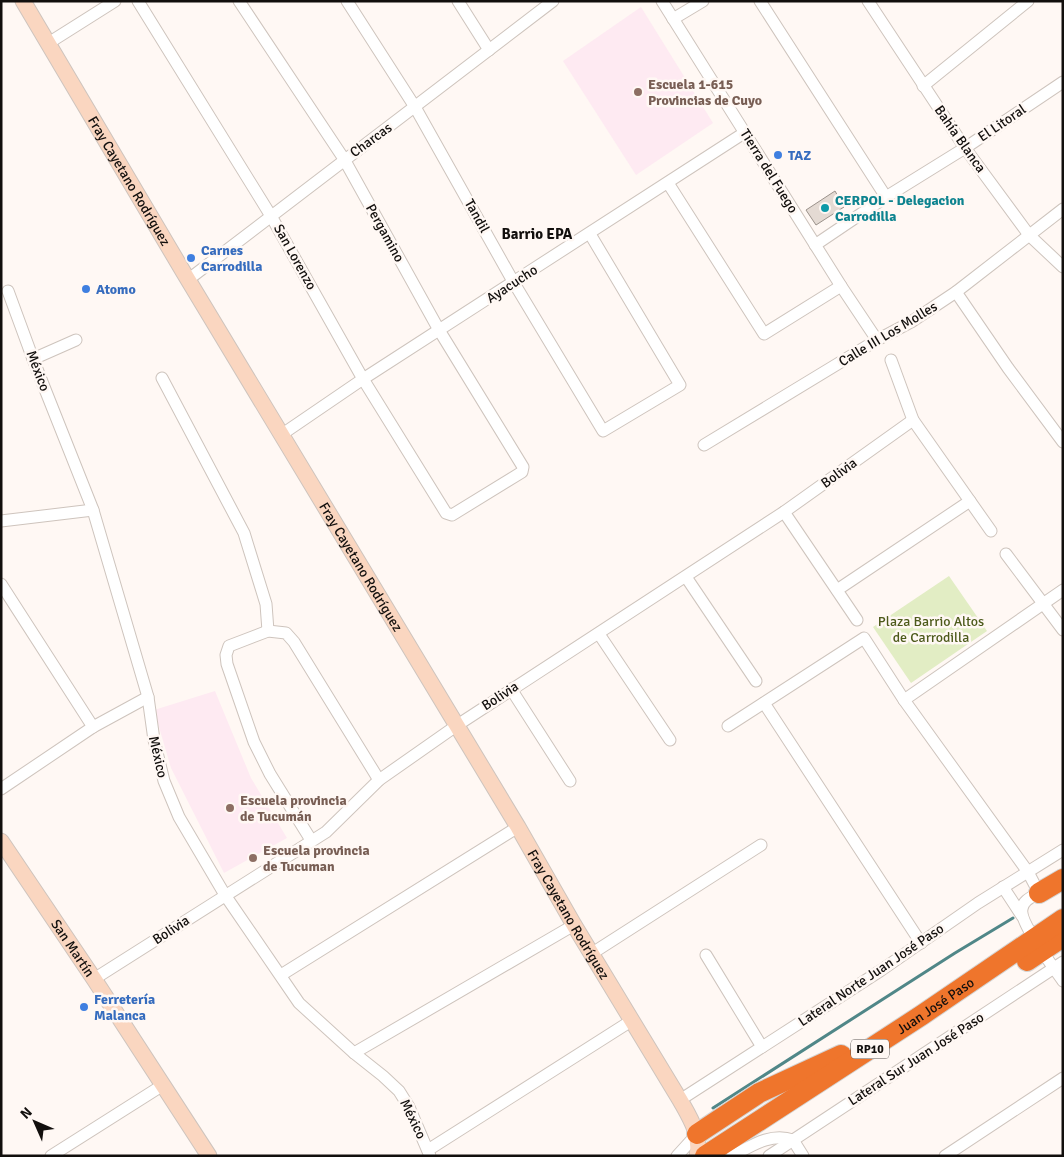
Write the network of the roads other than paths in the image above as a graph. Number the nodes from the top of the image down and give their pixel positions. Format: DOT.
graph roads {
  1 [pos="23,1"];
  2 [pos="115,1"];
  3 [pos="138,1"];
  4 [pos="239,1"];
  5 [pos="347,1"];
  6 [pos="458,1"];
  7 [pos="553,1"];
  8 [pos="662,1"];
  9 [pos="703,1"];
  10 [pos="760,1"];
  11 [pos="1028,1"];
  12 [pos="872,3"];
  13 [pos="673,19"];
  14 [pos="47,44"];
  15 [pos="489,50"];
  16 [pos="1063,82"];
  17 [pos="923,86"];
  18 [pos="415,107"];
  19 [pos="744,133"];
  20 [pos="965,148"];
  21 [pos="344,160"];
  22 [pos="668,183"];
  23 [pos="886,197"];
  24 [pos="1063,209"];
  25 [pos="271,216"];
  26 [pos="590,234"];
  27 [pos="1029,236"];
  28 [pos="815,245"];
  29 [pos="1063,267"];
  30 [pos="189,279"];
  31 [pos="514,282"];
  32 [pos="841,286"];
  33 [pos="8,290"];
  34 [pos="956,292"];
  35 [pos="439,330"];
  36 [pos="76,340"];
  37 [pos="877,340"];
  38 [pos="33,359"];
  39 [pos="891,360"];
  40 [pos="162,378"];
  41 [pos="363,379"];
  42 [pos="913,420"];
  43 [pos="281,435"];
  44 [pos="1063,442"];
  45 [pos="704,445"];
  46 [pos="970,501"];
  47 [pos="93,510"];
  48 [pos="784,512"];
  49 [pos="448,515"];
  50 [pos="1,521"];
  51 [pos="991,531"];
  52 [pos="1006,554"];
  53 [pos="686,577"];
  54 [pos="1,584"];
  55 [pos="837,590"];
  56 [pos="1063,590"];
  57 [pos="1043,603"];
  58 [pos="857,620"];
  59 [pos="1063,630"];
  60 [pos="268,632"];
  61 [pos="599,634"];
  62 [pos="756,681"];
  63 [pos="511,689"];
  64 [pos="148,697"];
  65 [pos="904,700"];
  66 [pos="764,703"];
  67 [pos="456,726"];
  68 [pos="728,726"];
  69 [pos="93,727"];
  70 [pos="670,740"];
  71 [pos="379,780"];
  72 [pos="570,781"];
  73 [pos="1,789"];
  74 [pos="518,827"];
  75 [pos="312,840"];
  76 [pos="1,841"];
  77 [pos="761,845"];
  78 [pos="1063,850"];
  79 [pos="1028,872"];
  80 [pos="1063,879"];
  81 [pos="1003,887"];
  82 [pos="1039,893"];
  83 [pos="225,895"];
  84 [pos="1022,916"];
  85 [pos="1063,919"];
  86 [pos="574,925"];
  87 [pos="1063,937"];
  88 [pos="921,943"];
  89 [pos="1039,946"];
  90 [pos="591,954"];
  91 [pos="706,955"];
  92 [pos="1058,965"];
  93 [pos="280,975"];
  94 [pos="94,979"];
  95 [pos="1063,981"];
  96 [pos="922,1015"];
  97 [pos="631,1021"];
  98 [pos="762,1047"];
  99 [pos="354,1053"];
  100 [pos="1063,1078"];
  101 [pos="163,1085"];
  102 [pos="680,1100"];
  103 [pos="697,1134"];
  104 [pos="793,1140"];
  105 [pos="429,1153"];
  106 [pos="51,1156"];
  107 [pos="209,1156"];
  108 [pos="676,1156"];
  109 [pos="697,1156"];
  110 [pos="705,1156"];
  111 [pos="731,1156"];
  112 [pos="769,1156"];
  113 [pos="803,1156"];
  114 [pos="945,1156"];
  1 -- 14 [label="street, Fray Cayetano Rodríguez"];
  2 -- 14 [label="street"];
  3 -- 25 [label="street, San Lorenzo"];
  4 -- 21 [label="street, Pergamino"];
  5 -- 18 [label="street, Tandil"];
  6 -- 15 [label="street"];
  7 -- 15 [label="street, Charcas"];
  8 -- 13 [label="street, Tierra del Fuego"];
  9 -- 13 [label="street"];
  10 -- 23 [label="street"];
  11 -- 17 [label="street"];
  12 -- 17 [label="street, Bahía Blanca"];
  13 -- 19 [label="street, Tierra del Fuego"];
  14 -- 30 [label="street, Fray Cayetano Rodríguez"];
  15 -- 18 [label="street, Charcas"];
  16 -- 20 [label="street, El Litoral"];
  17 -- 20 [label="street, Bahía Blanca"];
  18 -- 21 [label="street, Charcas"];
  18 -- 31 [label="street, Tandil"];
  19 -- 22 [label="street, Ayacucho"];
  19 -- 28 [label="street, Tierra del Fuego"];
  20 -- 23 [label="street, El Litoral"];
  20 -- 27 [label="street, Bahía Blanca"];
  21 -- 25 [label="street, Charcas"];
  21 -- 35 [label="street, Pergamino"];
  22 -- 26 [label="street, Ayacucho"];
  22 -- 32 [label="street"];
  23 -- 28 [label="street, El Litoral"];
  24 -- 27 [label="street, Calle III Los Molles"];
  25 -- 30 [label="street, Charcas"];
  25 -- 41 [label="street, San Lorenzo"];
  26 -- 31 [label="street, Ayacucho"];
  26 -- 31 [label="street, Tandil"];
  27 -- 29 [label="street, Bahía Blanca"];
  27 -- 34 [label="street, Calle III Los Molles"];
  28 -- 32 [label="street, Tierra del Fuego"];
  30 -- 43 [label="street, Fray Cayetano Rodríguez"];
  31 -- 35 [label="street, Ayacucho"];
  32 -- 37 [label="street, Tierra del Fuego"];
  33 -- 38 [label="street, México"];
  34 -- 37 [label="street, Calle III Los Molles"];
  34 -- 44 [label="street"];
  35 -- 41 [label="street, Ayacucho"];
  35 -- 49 [label="street, Pergamino"];
  36 -- 38 [label="street"];
  37 -- 45 [label="street, Calle III Los Molles"];
  38 -- 47 [label="street, México"];
  39 -- 42 [label="street"];
  40 -- 60 [label="street"];
  41 -- 43 [label="street, Ayacucho"];
  41 -- 49 [label="street, San Lorenzo"];
  42 -- 46 [label="street"];
  42 -- 48 [label="street, Bolivia"];
  43 -- 67 [label="street, Fray Cayetano Rodríguez"];
  46 -- 51 [label="street"];
  46 -- 55 [label="street"];
  47 -- 50 [label="street"];
  47 -- 64 [label="street, México"];
  48 -- 53 [label="street, Bolivia"];
  48 -- 55 [label="street"];
  52 -- 57 [label="street"];
  53 -- 61 [label="street, Bolivia"];
  53 -- 62 [label="street"];
  54 -- 69 [label="street"];
  55 -- 58 [label="street"];
  56 -- 57 [label="street"];
  57 -- 59 [label="street"];
  57 -- 65 [label="street"];
  60 -- 71 [label="street"];
  60 -- 75 [label="street"];
  61 -- 63 [label="street, Bolivia"];
  61 -- 70 [label="street"];
  63 -- 67 [label="street, Bolivia"];
  63 -- 72 [label="street"];
  64 -- 69 [label="street"];
  64 -- 83 [label="street, México"];
  65 -- 66 [label="street"];
  65 -- 79 [label="street"];
  66 -- 68 [label="street"];
  66 -- 88 [label="street"];
  67 -- 71 [label="street, Bolivia"];
  67 -- 74 [label="street, Fray Cayetano Rodríguez"];
  69 -- 73 [label="street"];
  71 -- 75 [label="street, Bolivia"];
  74 -- 86 [label="street, Fray Cayetano Rodríguez"];
  74 -- 93 [label="street"];
  75 -- 83 [label="street, Bolivia"];
  76 -- 94 [label="street, San Martín"];
  77 -- 90 [label="street"];
  78 -- 79 [label="street, Lateral Norte Juan José Paso"];
  79 -- 81 [label="street, Lateral Norte Juan José Paso"];
  79 -- 82 [label="street"];
  80 -- 82 [label="highway"];
  81 -- 84 [label="street"];
  81 -- 88 [label="street, Lateral Norte Juan José Paso"];
  82 -- 84 [label="street"];
  83 -- 93 [label="street, México"];
  83 -- 94 [label="street, Bolivia"];
  84 -- 89 [label="street"];
  85 -- 89 [label="highway, Juan José Paso / RP10"];
  86 -- 90 [label="street, Fray Cayetano Rodríguez"];
  86 -- 99 [label="street"];
  87 -- 89 [label="highway, Juan José Paso / RP10"];
  88 -- 98 [label="street, Lateral Norte Juan José Paso"];
  89 -- 92 [label="street"];
  89 -- 96 [label="highway, Juan José Paso / RP10"];
  89 -- 111 [label="highway, Juan José Paso / RP10"];
  90 -- 97 [label="street, Fray Cayetano Rodríguez"];
  91 -- 98 [label="street"];
  92 -- 95 [label="street"];
  92 -- 104 [label="street, Lateral Sur Juan José Paso"];
  93 -- 99 [label="street, México"];
  94 -- 101 [label="street, San Martín"];
  96 -- 103 [label="highway"];
  96 -- 110 [label="highway, Juan José Paso / RP10"];
  97 -- 102 [label="street, Fray Cayetano Rodríguez"];
  97 -- 105 [label="street"];
  98 -- 102 [label="street, Lateral Norte Juan José Paso"];
  99 -- 105 [label="street, México"];
  100 -- 114 [label="street"];
  101 -- 106 [label="street"];
  101 -- 107 [label="street, San Martín"];
  102 -- 103 [label="street, Fray Cayetano Rodríguez"];
  103 -- 108 [label="street"];
  103 -- 109 [label="street"];
  104 -- 111 [label="street"];
  104 -- 112 [label="street, Lateral Sur Juan José Paso"];
  104 -- 113 [label="street"];
}
